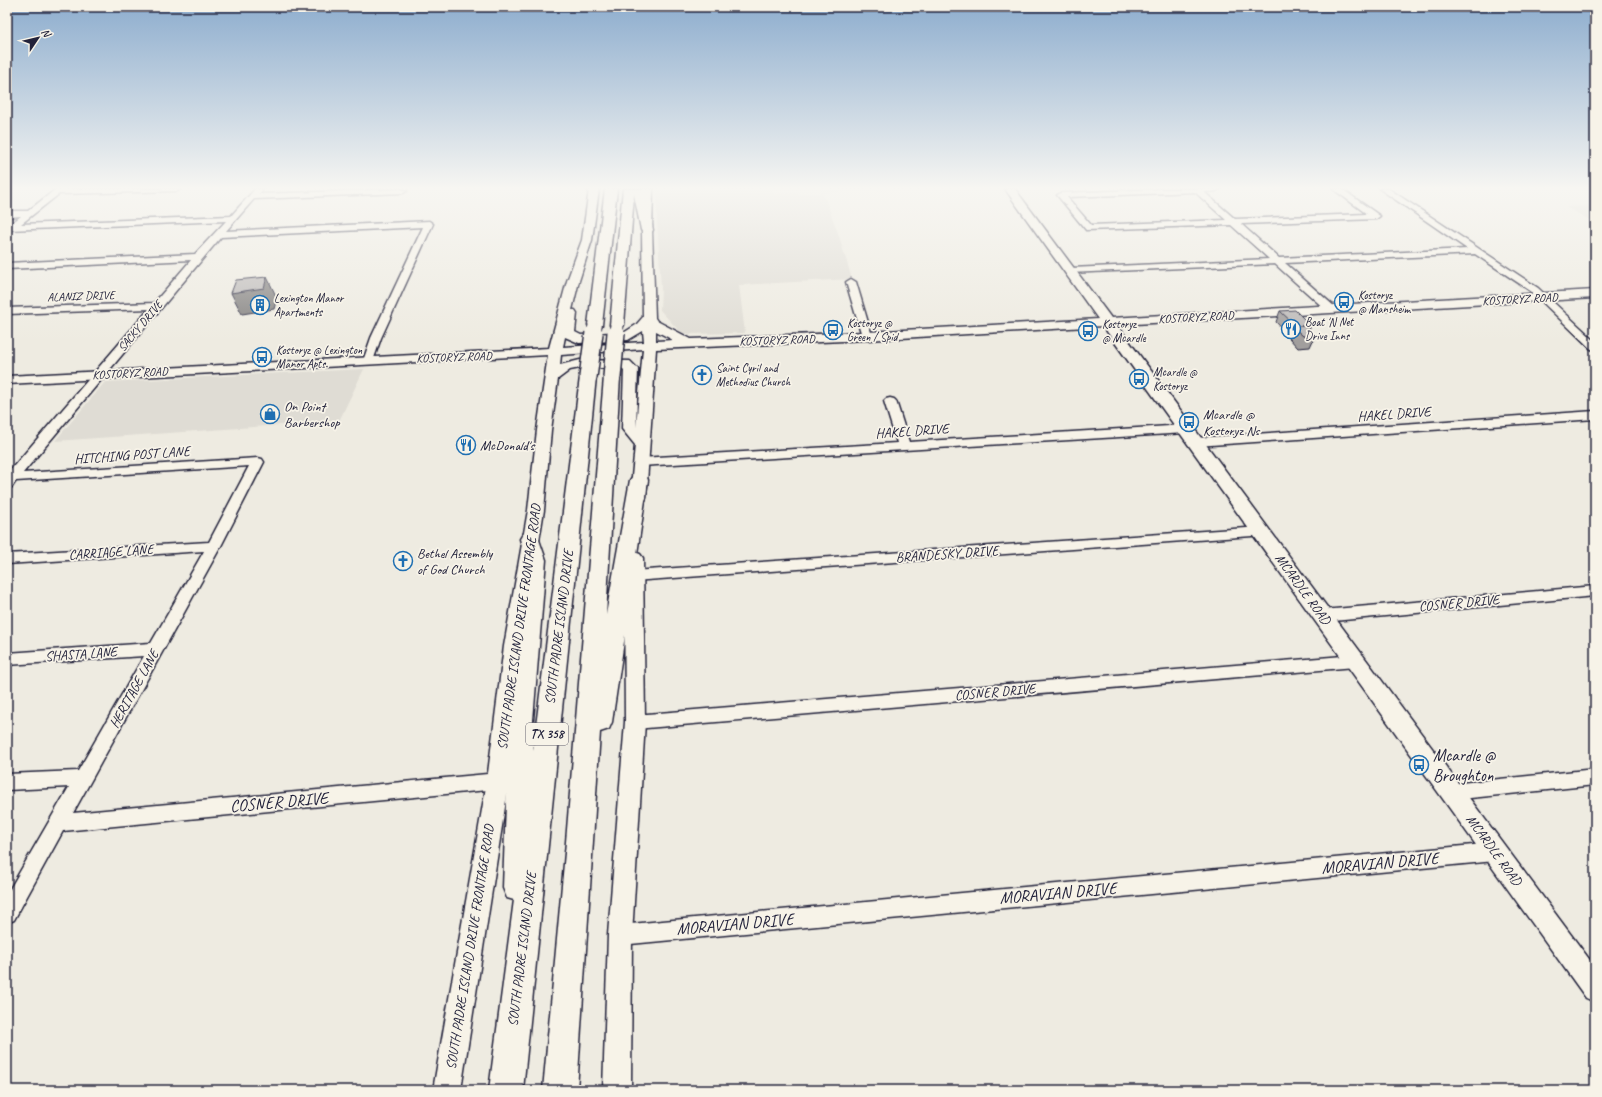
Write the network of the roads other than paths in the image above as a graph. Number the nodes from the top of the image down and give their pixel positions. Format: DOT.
graph roads {
  1 [pos="214,240"];
  2 [pos="421,240"];
  3 [pos="586,240"];
  4 [pos="605,240"];
  5 [pos="625,240"];
  6 [pos="647,240"];
  7 [pos="1048,240"];
  8 [pos="1254,240"];
  9 [pos="1461,240"];
  10 [pos="1477,251"];
  11 [pos="198,257"];
  12 [pos="1276,260"];
  13 [pos="7,266"];
  14 [pos="1071,271"];
  15 [pos="573,281"];
  16 [pos="851,282"];
  17 [pos="1595,294"];
  18 [pos="1544,297"];
  19 [pos="157,306"];
  20 [pos="1332,309"];
  21 [pos="7,311"];
  22 [pos="649,318"];
  23 [pos="1108,322"];
  24 [pos="867,336"];
  25 [pos="689,344"];
  26 [pos="650,345"];
  27 [pos="1595,347"];
  28 [pos="555,351"];
  29 [pos="368,361"];
  30 [pos="100,374"];
  31 [pos="551,378"];
  32 [pos="7,380"];
  33 [pos="890,401"];
  34 [pos="1595,415"];
  35 [pos="1191,435"];
  36 [pos="904,447"];
  37 [pos="258,462"];
  38 [pos="640,462"];
  39 [pos="9,480"];
  40 [pos="1261,532"];
  41 [pos="530,540"];
  42 [pos="214,546"];
  43 [pos="7,559"];
  44 [pos="633,576"];
  45 [pos="1595,591"];
  46 [pos="1323,616"];
  47 [pos="156,649"];
  48 [pos="7,659"];
  49 [pos="1355,661"];
  50 [pos="635,722"];
  51 [pos="1595,777"];
  52 [pos="84,778"];
  53 [pos="498,781"];
  54 [pos="7,782"];
  55 [pos="1451,792"];
  56 [pos="60,823"];
  57 [pos="580,842"];
  58 [pos="1495,852"];
  59 [pos="7,913"];
  60 [pos="620,935"];
  61 [pos="1594,986"];
  62 [pos="514,1017"];
  63 [pos="447,1090"];
  64 [pos="506,1090"];
  65 [pos="560,1090"];
  66 [pos="617,1090"];
  1 -- 11 [label="street, SACKY DRIVE"];
  2 -- 29 [label="street"];
  3 -- 15 [label="main road, SOUTH PADRE ISLAND DRIVE FRONTAGE ROAD"];
  4 -- 62 [label="highway, SOUTH PADRE ISLAND DRIVE / TX 358, bridge"];
  5 -- 57 [label="highway, TX 358, bridge"];
  6 -- 22 [label="main road"];
  7 -- 14 [label="main road, MCARDLE ROAD"];
  8 -- 12 [label="street"];
  9 -- 10 [label="street"];
  10 -- 12 [label="street"];
  10 -- 18 [label="street"];
  11 -- 13 [label="street"];
  11 -- 19 [label="street, SACKY DRIVE"];
  12 -- 14 [label="street"];
  12 -- 20 [label="street"];
  14 -- 23 [label="main road, MCARDLE ROAD"];
  15 -- 22 [label="main road"];
  15 -- 28 [label="main road, SOUTH PADRE ISLAND DRIVE FRONTAGE ROAD"];
  16 -- 24 [label="street"];
  17 -- 18 [label="main road, KOSTORYZ ROAD"];
  18 -- 20 [label="main road, KOSTORYZ ROAD"];
  18 -- 27 [label="street"];
  19 -- 21 [label="street, ALANIZ DRIVE"];
  19 -- 30 [label="street, SACKY DRIVE"];
  20 -- 23 [label="main road, KOSTORYZ ROAD"];
  22 -- 25 [label="main road"];
  22 -- 26 [label="main road"];
  23 -- 24 [label="main road, KOSTORYZ ROAD"];
  23 -- 35 [label="main road, MCARDLE ROAD"];
  24 -- 25 [label="main road, KOSTORYZ ROAD"];
  25 -- 26 [label="main road, KOSTORYZ ROAD"];
  26 -- 28 [label="main road, KOSTORYZ ROAD"];
  26 -- 38 [label="main road"];
  28 -- 29 [label="main road, KOSTORYZ ROAD"];
  28 -- 31 [label="main road, SOUTH PADRE ISLAND DRIVE FRONTAGE ROAD"];
  29 -- 30 [label="main road, KOSTORYZ ROAD"];
  30 -- 32 [label="main road, KOSTORYZ ROAD"];
  30 -- 39 [label="street, SACKY DRIVE"];
  31 -- 38 [label="main road"];
  31 -- 41 [label="main road, SOUTH PADRE ISLAND DRIVE FRONTAGE ROAD"];
  33 -- 36 [label="street"];
  34 -- 35 [label="street, HAKEL DRIVE"];
  35 -- 36 [label="street, HAKEL DRIVE"];
  35 -- 40 [label="main road, MCARDLE ROAD"];
  36 -- 38 [label="street, HAKEL DRIVE"];
  37 -- 39 [label="street, HITCHING POST LANE"];
  37 -- 42 [label="street, HERITAGE LANE"];
  38 -- 44 [label="main road"];
  38 -- 57 [label="highway"];
  40 -- 44 [label="street, BRANDESKY DRIVE"];
  40 -- 46 [label="main road, MCARDLE ROAD"];
  41 -- 53 [label="main road, SOUTH PADRE ISLAND DRIVE FRONTAGE ROAD"];
  41 -- 62 [label="highway"];
  42 -- 43 [label="street, CARRIAGE LANE"];
  42 -- 47 [label="street, HERITAGE LANE"];
  44 -- 50 [label="main road"];
  45 -- 46 [label="street, COSNER DRIVE"];
  46 -- 49 [label="main road, MCARDLE ROAD"];
  47 -- 48 [label="street, SHASTA LANE"];
  47 -- 52 [label="street, HERITAGE LANE"];
  49 -- 50 [label="street, COSNER DRIVE"];
  49 -- 55 [label="main road, MCARDLE ROAD"];
  50 -- 60 [label="main road"];
  51 -- 55 [label="street"];
  52 -- 54 [label="street"];
  52 -- 56 [label="street, HERITAGE LANE"];
  53 -- 56 [label="street, COSNER DRIVE"];
  53 -- 63 [label="main road, SOUTH PADRE ISLAND DRIVE FRONTAGE ROAD"];
  55 -- 58 [label="main road, MCARDLE ROAD"];
  56 -- 59 [label="street, HERITAGE LANE"];
  57 -- 65 [label="highway, TX 358"];
  58 -- 60 [label="street, MORAVIAN DRIVE"];
  58 -- 61 [label="main road, MCARDLE ROAD"];
  60 -- 66 [label="main road"];
  62 -- 64 [label="highway, SOUTH PADRE ISLAND DRIVE / TX 358"];
}
